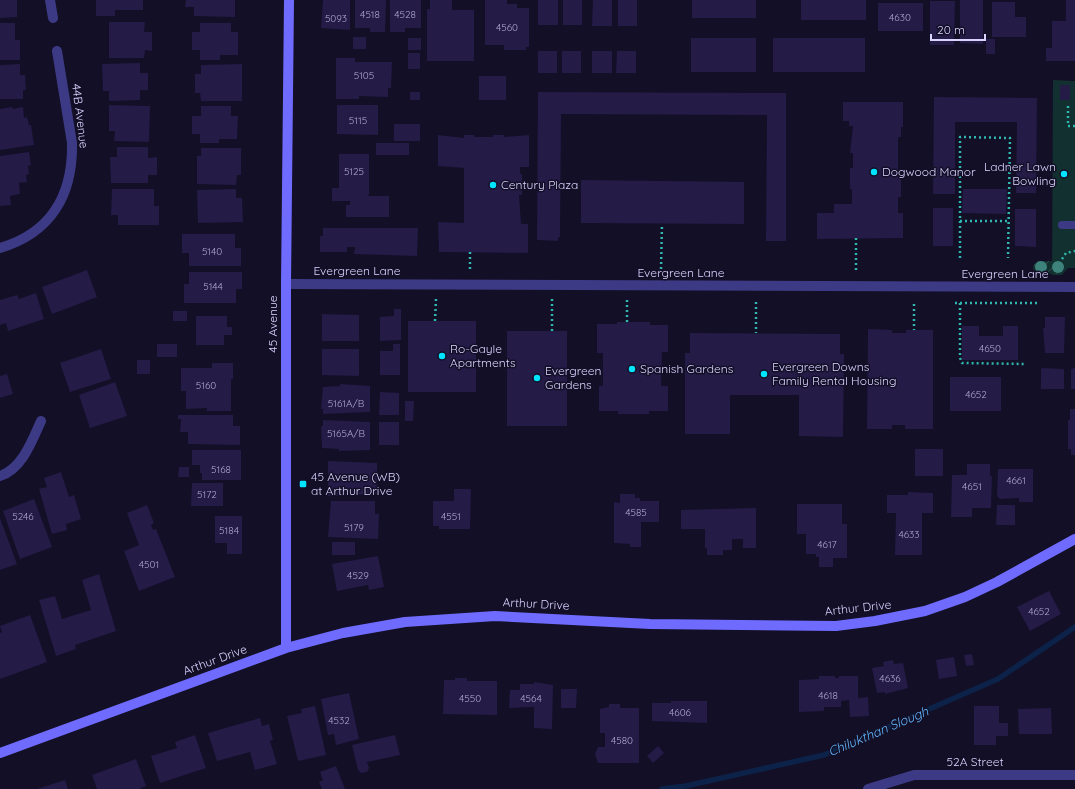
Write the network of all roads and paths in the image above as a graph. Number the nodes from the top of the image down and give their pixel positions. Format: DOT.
graph roads {
  1 [pos="50,0"];
  2 [pos="289,0"];
  3 [pos="52,18"];
  4 [pos="57,51"];
  5 [pos="1068,106"];
  6 [pos="1075,126"];
  7 [pos="960,221"];
  8 [pos="1009,221"];
  9 [pos="662,224"];
  10 [pos="1062,225"];
  11 [pos="1075,225"];
  12 [pos="856,238"];
  13 [pos="0,248"];
  14 [pos="1075,251"];
  15 [pos="470,252"];
  16 [pos="960,258"];
  17 [pos="1008,258"];
  18 [pos="1062,259"];
  19 [pos="662,268"];
  20 [pos="470,269"];
  21 [pos="856,272"];
  22 [pos="286,284"];
  23 [pos="1075,287"];
  24 [pos="436,298"];
  25 [pos="552,299"];
  26 [pos="627,300"];
  27 [pos="756,302"];
  28 [pos="955,302"];
  29 [pos="960,303"];
  30 [pos="1037,303"];
  31 [pos="914,304"];
  32 [pos="435,321"];
  33 [pos="627,322"];
  34 [pos="552,330"];
  35 [pos="914,330"];
  36 [pos="756,333"];
  37 [pos="1026,364"];
  38 [pos="41,421"];
  39 [pos="0,476"];
  40 [pos="1075,539"];
  41 [pos="286,648"];
  42 [pos="0,753"];
  43 [pos="1075,775"];
  44 [pos="872,787"];
  1 -- 3 [label="street"];
  2 -- 22 [label="main road, 45 Avenue"];
  4 -- 13 [label="street, 44B Avenue"];
  5 -- 6 [label="path"];
  7 -- 8 [label="path"];
  7 -- 8 [label="path"];
  7 -- 16 [label="path"];
  8 -- 17 [label="path"];
  9 -- 19 [label="path"];
  10 -- 11 [label="lane"];
  12 -- 21 [label="path"];
  14 -- 18 [label="path"];
  15 -- 20 [label="path"];
  22 -- 23 [label="street, Evergreen Lane"];
  22 -- 41 [label="main road, 45 Avenue"];
  24 -- 32 [label="path"];
  25 -- 34 [label="path"];
  26 -- 33 [label="path"];
  27 -- 36 [label="path"];
  28 -- 29 [label="path"];
  29 -- 30 [label="path"];
  29 -- 37 [label="path"];
  31 -- 35 [label="path"];
  38 -- 39 [label="street"];
  40 -- 41 [label="main road, Arthur Drive"];
  41 -- 42 [label="main road, Arthur Drive"];
  43 -- 44 [label="street, 52A Street"];
}
